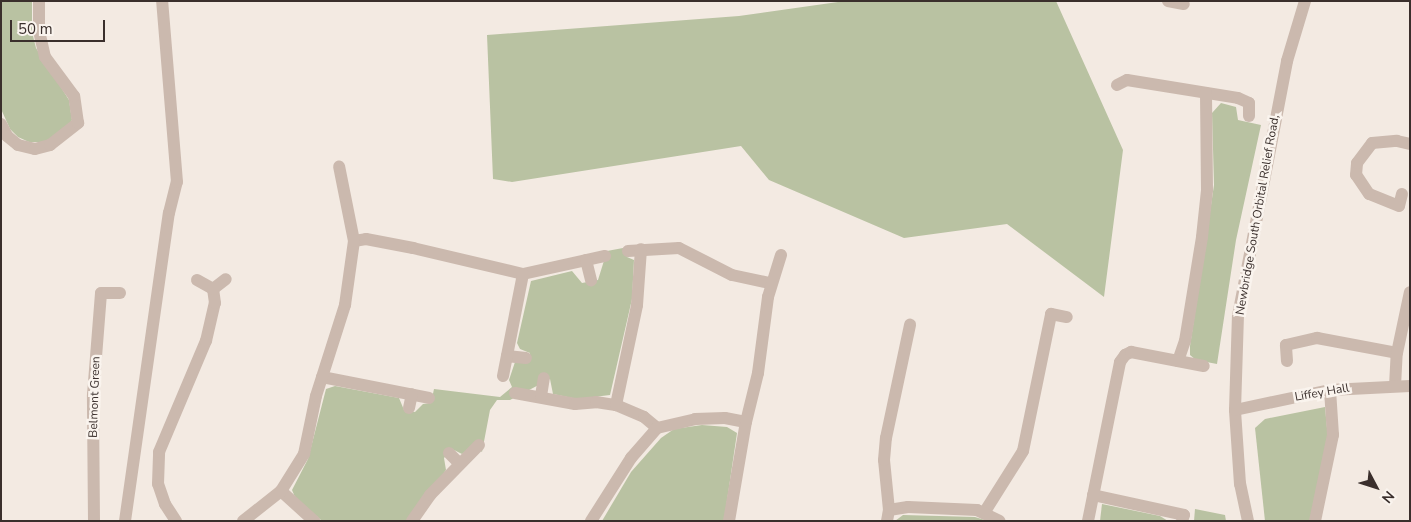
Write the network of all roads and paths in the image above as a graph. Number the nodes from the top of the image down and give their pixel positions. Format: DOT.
graph roads {
  1 [pos="38,1"];
  2 [pos="162,1"];
  3 [pos="1168,1"];
  4 [pos="1305,1"];
  5 [pos="1184,4"];
  6 [pos="1117,84"];
  7 [pos="1206,93"];
  8 [pos="1249,116"];
  9 [pos="1,124"];
  10 [pos="1410,144"];
  11 [pos="339,166"];
  12 [pos="1402,194"];
  13 [pos="354,241"];
  14 [pos="782,255"];
  15 [pos="604,256"];
  16 [pos="586,260"];
  17 [pos="523,274"];
  18 [pos="226,279"];
  19 [pos="197,280"];
  20 [pos="591,280"];
  21 [pos="771,283"];
  22 [pos="213,289"];
  23 [pos="1410,292"];
  24 [pos="120,293"];
  25 [pos="1067,317"];
  26 [pos="910,325"];
  27 [pos="1397,353"];
  28 [pos="507,356"];
  29 [pos="526,358"];
  30 [pos="1178,361"];
  31 [pos="1287,361"];
  32 [pos="1204,366"];
  33 [pos="503,376"];
  34 [pos="322,377"];
  35 [pos="544,378"];
  36 [pos="1395,386"];
  37 [pos="1410,386"];
  38 [pos="1330,390"];
  39 [pos="515,393"];
  40 [pos="412,394"];
  41 [pos="541,396"];
  42 [pos="429,398"];
  43 [pos="616,405"];
  44 [pos="409,408"];
  45 [pos="1235,410"];
  46 [pos="746,422"];
  47 [pos="657,428"];
  48 [pos="479,445"];
  49 [pos="449,453"];
  50 [pos="459,463"];
  51 [pos="281,491"];
  52 [pos="1093,495"];
  53 [pos="984,513"];
  54 [pos="888,516"];
  55 [pos="94,521"];
  56 [pos="125,521"];
  57 [pos="176,521"];
  58 [pos="243,521"];
  59 [pos="314,521"];
  60 [pos="412,521"];
  61 [pos="591,521"];
  62 [pos="729,521"];
  63 [pos="1000,521"];
  64 [pos="1088,521"];
  65 [pos="1182,521"];
  66 [pos="1248,521"];
  67 [pos="1315,521"];
  1 -- 9 [label="street"];
  2 -- 56 [label="street"];
  3 -- 5 [label="street"];
  4 -- 45 [label="street, Newbridge South Orbital Relief Road,"];
  6 -- 7 [label="street"];
  7 -- 8 [label="street"];
  7 -- 30 [label="street"];
  10 -- 12 [label="street"];
  11 -- 13 [label="street"];
  13 -- 17 [label="street"];
  13 -- 34 [label="street"];
  14 -- 21 [label="street"];
  15 -- 16 [label="street"];
  16 -- 17 [label="street"];
  16 -- 20 [label="street"];
  17 -- 28 [label="street"];
  18 -- 22 [label="street"];
  19 -- 22 [label="street"];
  21 -- 43 [label="street"];
  21 -- 46 [label="street"];
  22 -- 57 [label="street"];
  23 -- 27 [label="street"];
  24 -- 55 [label="street, Belmont Green"];
  25 -- 53 [label="street"];
  26 -- 54 [label="street"];
  27 -- 31 [label="street"];
  27 -- 36 [label="street"];
  28 -- 29 [label="street"];
  28 -- 33 [label="street"];
  30 -- 32 [label="street"];
  30 -- 52 [label="street"];
  34 -- 40 [label="street"];
  34 -- 51 [label="street"];
  35 -- 41 [label="street"];
  36 -- 37 [label="street, Liffey Hall"];
  36 -- 38 [label="street, Liffey Hall"];
  38 -- 45 [label="street, Liffey Hall"];
  38 -- 67 [label="street"];
  39 -- 41 [label="street"];
  40 -- 42 [label="street"];
  40 -- 44 [label="street"];
  41 -- 43 [label="street"];
  43 -- 47 [label="street"];
  45 -- 66 [label="street, Newbridge South Orbital Relief Road,"];
  46 -- 47 [label="street"];
  46 -- 62 [label="street"];
  47 -- 61 [label="street"];
  48 -- 50 [label="street"];
  49 -- 50 [label="street"];
  50 -- 60 [label="street"];
  51 -- 58 [label="street"];
  51 -- 59 [label="street"];
  52 -- 64 [label="street"];
  52 -- 65 [label="street"];
  53 -- 54 [label="street"];
  53 -- 63 [label="street"];
}
